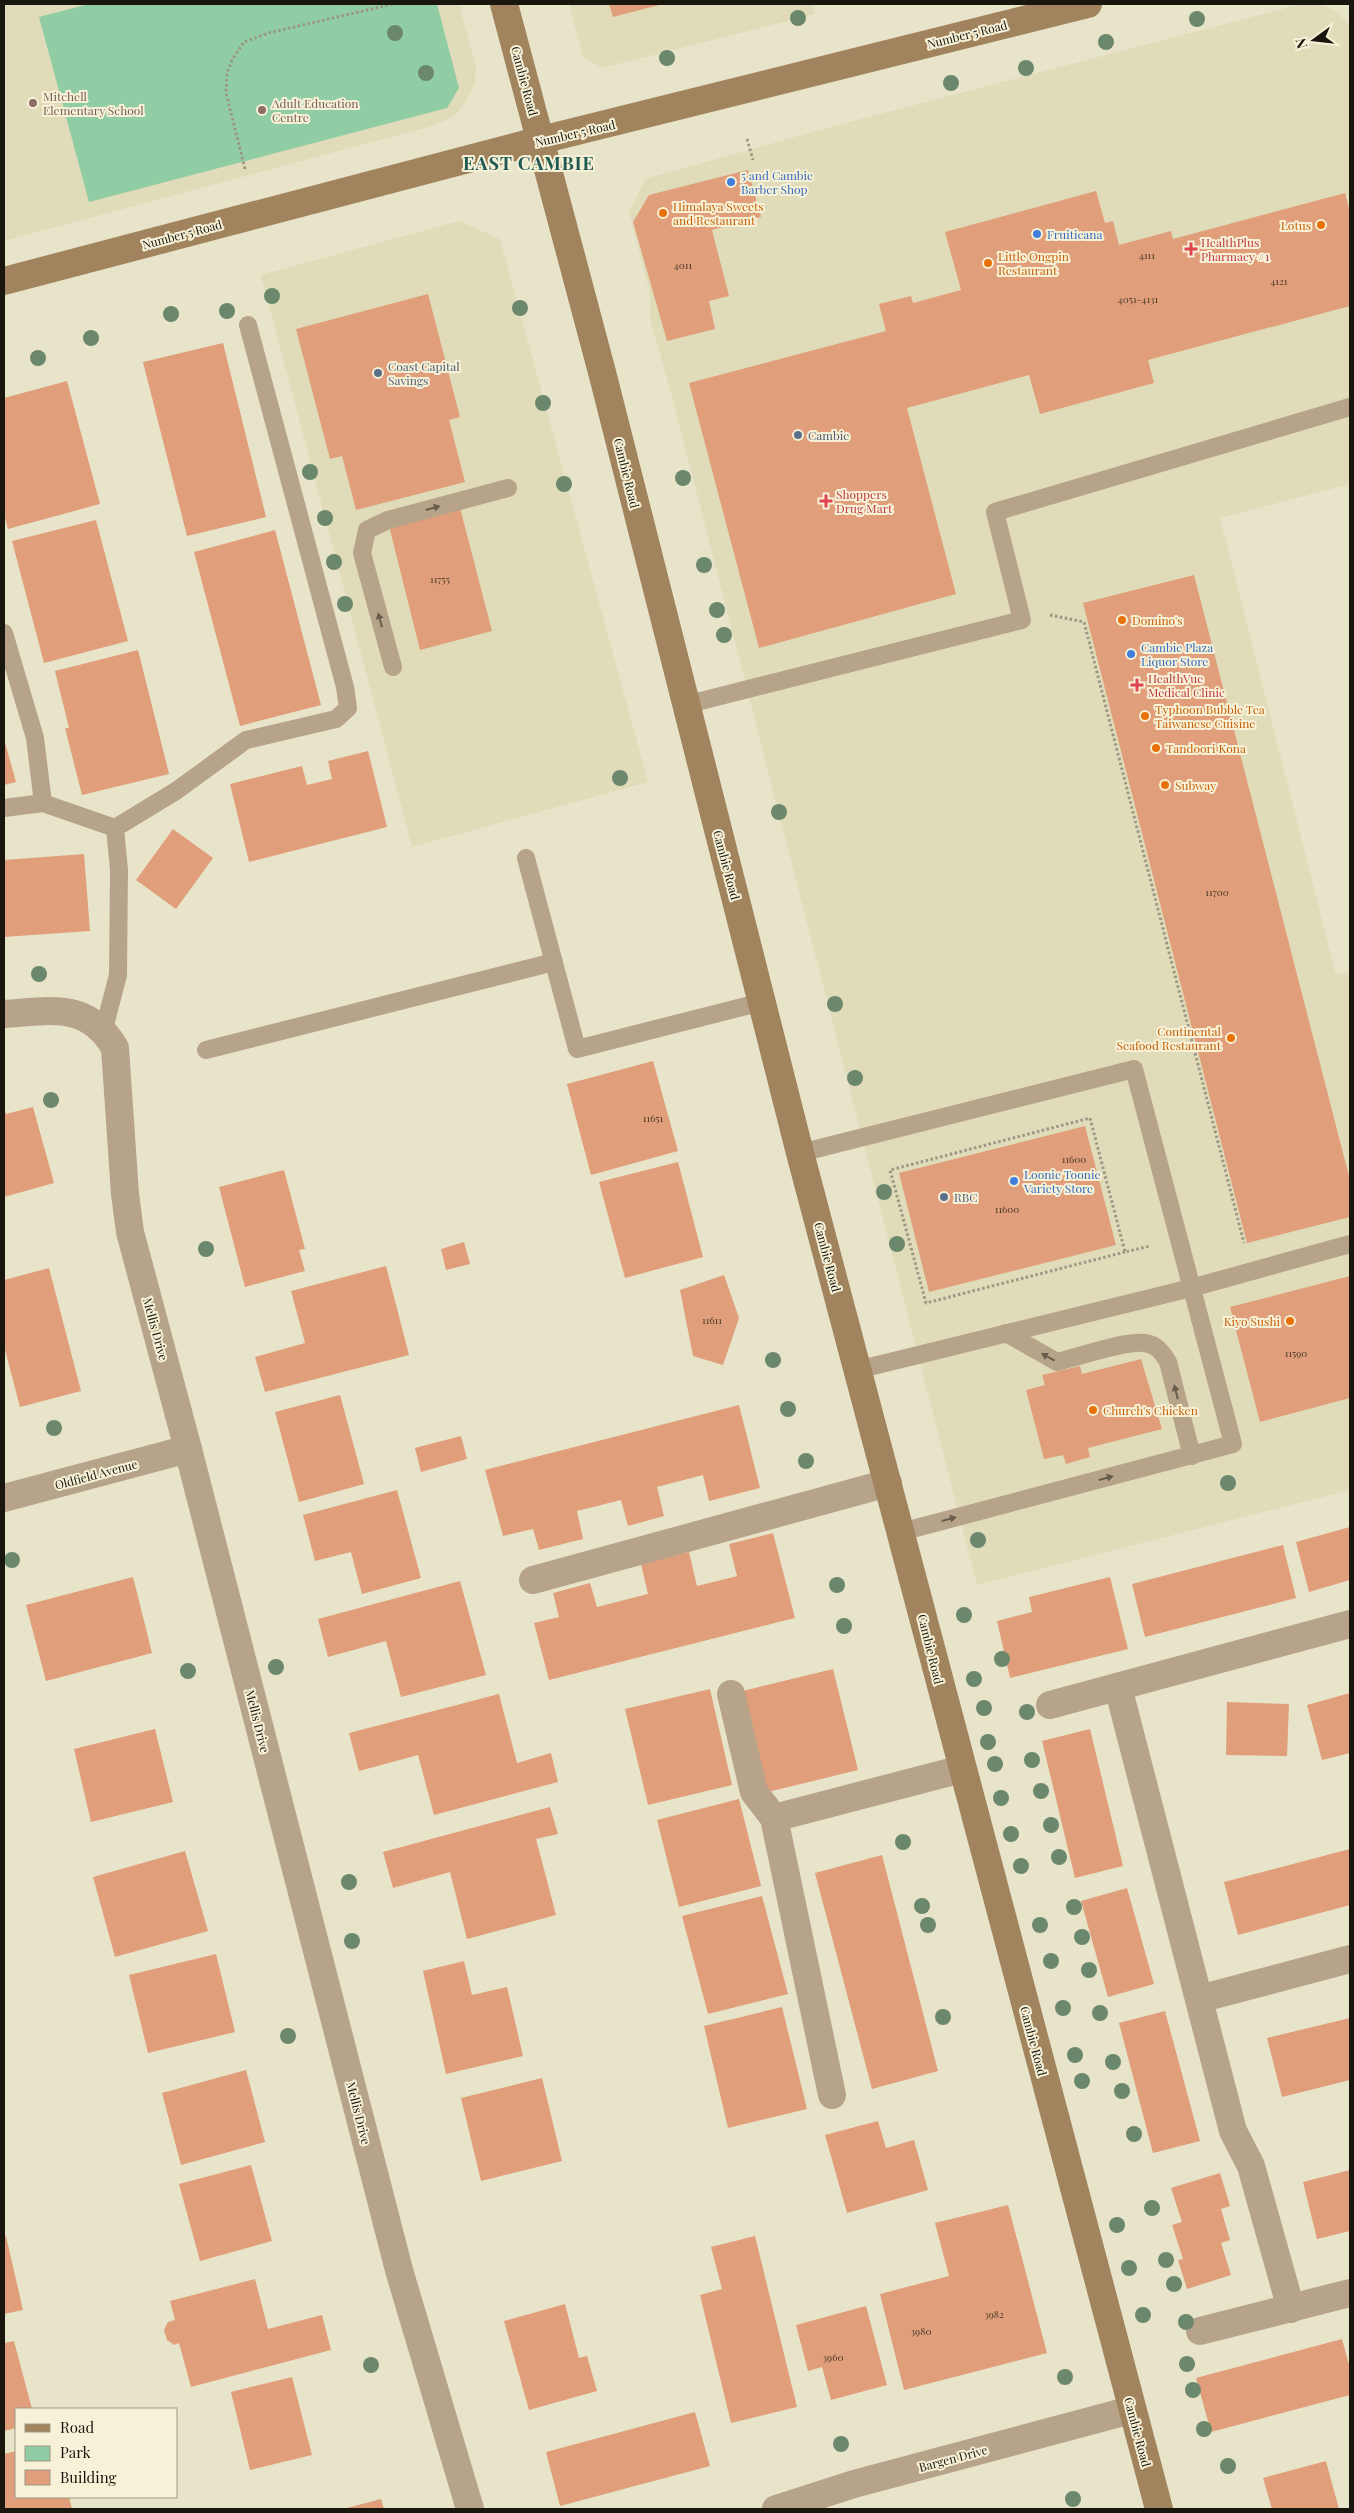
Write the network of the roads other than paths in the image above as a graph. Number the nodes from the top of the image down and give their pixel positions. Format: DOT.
graph roads {
  1 [pos="504,4"];
  2 [pos="1088,4"];
  3 [pos="541,140"];
  4 [pos="4,281"];
  5 [pos="248,325"];
  6 [pos="1350,407"];
  7 [pos="508,488"];
  8 [pos="4,632"];
  9 [pos="393,667"];
  10 [pos="685,705"];
  11 [pos="43,803"];
  12 [pos="4,808"];
  13 [pos="115,828"];
  14 [pos="526,858"];
  15 [pos="554,962"];
  16 [pos="762,1002"];
  17 [pos="4,1014"];
  18 [pos="104,1029"];
  19 [pos="206,1050"];
  20 [pos="800,1153"];
  21 [pos="1350,1244"];
  22 [pos="1191,1288"];
  23 [pos="1006,1333"];
  24 [pos="858,1370"];
  25 [pos="188,1449"];
  26 [pos="1192,1456"];
  27 [pos="888,1483"];
  28 [pos="4,1498"];
  29 [pos="902,1532"];
  30 [pos="533,1580"];
  31 [pos="1350,1624"];
  32 [pos="1118,1687"];
  33 [pos="731,1694"];
  34 [pos="1050,1706"];
  35 [pos="962,1768"];
  36 [pos="774,1818"];
  37 [pos="1350,1959"];
  38 [pos="1199,1999"];
  39 [pos="832,2095"];
  40 [pos="1350,2293"];
  41 [pos="1291,2309"];
  42 [pos="1200,2331"];
  43 [pos="1131,2410"];
  44 [pos="470,2509"];
  45 [pos="776,2509"];
  46 [pos="1158,2509"];
  1 -- 3 [label="main road, Cambie Road"];
  2 -- 3 [label="main road, Number 5 Road"];
  3 -- 4 [label="main road, Number 5 Road"];
  3 -- 10 [label="main road, Cambie Road"];
  5 -- 13 [label="lane"];
  6 -- 10 [label="lane"];
  9 -- 7 [label="lane, one-way"];
  8 -- 11 [label="lane"];
  10 -- 16 [label="main road, Cambie Road"];
  11 -- 12 [label="lane"];
  11 -- 13 [label="lane"];
  13 -- 18 [label="lane"];
  14 -- 15 [label="lane"];
  15 -- 16 [label="lane"];
  15 -- 19 [label="lane"];
  16 -- 20 [label="main road, Cambie Road"];
  17 -- 18 [label="street"];
  18 -- 25 [label="street, Mellis Drive"];
  20 -- 22 [label="lane"];
  20 -- 24 [label="main road, Cambie Road"];
  21 -- 22 [label="lane"];
  22 -- 23 [label="lane"];
  22 -- 26 [label="lane"];
  23 -- 24 [label="lane"];
  26 -- 23 [label="lane, one-way"];
  24 -- 27 [label="main road, Cambie Road"];
  25 -- 28 [label="street, Oldfield Avenue"];
  25 -- 44 [label="street, Mellis Drive"];
  29 -- 26 [label="lane, one-way"];
  27 -- 29 [label="main road, Cambie Road"];
  27 -- 30 [label="street"];
  29 -- 35 [label="main road, Cambie Road"];
  31 -- 32 [label="street"];
  32 -- 34 [label="street"];
  32 -- 38 [label="street"];
  33 -- 36 [label="street"];
  35 -- 36 [label="street"];
  35 -- 43 [label="main road, Cambie Road"];
  36 -- 39 [label="street"];
  37 -- 38 [label="street"];
  38 -- 41 [label="street"];
  40 -- 41 [label="street"];
  41 -- 42 [label="street"];
  43 -- 45 [label="street, Bargen Drive"];
  43 -- 46 [label="main road, Cambie Road"];
}
